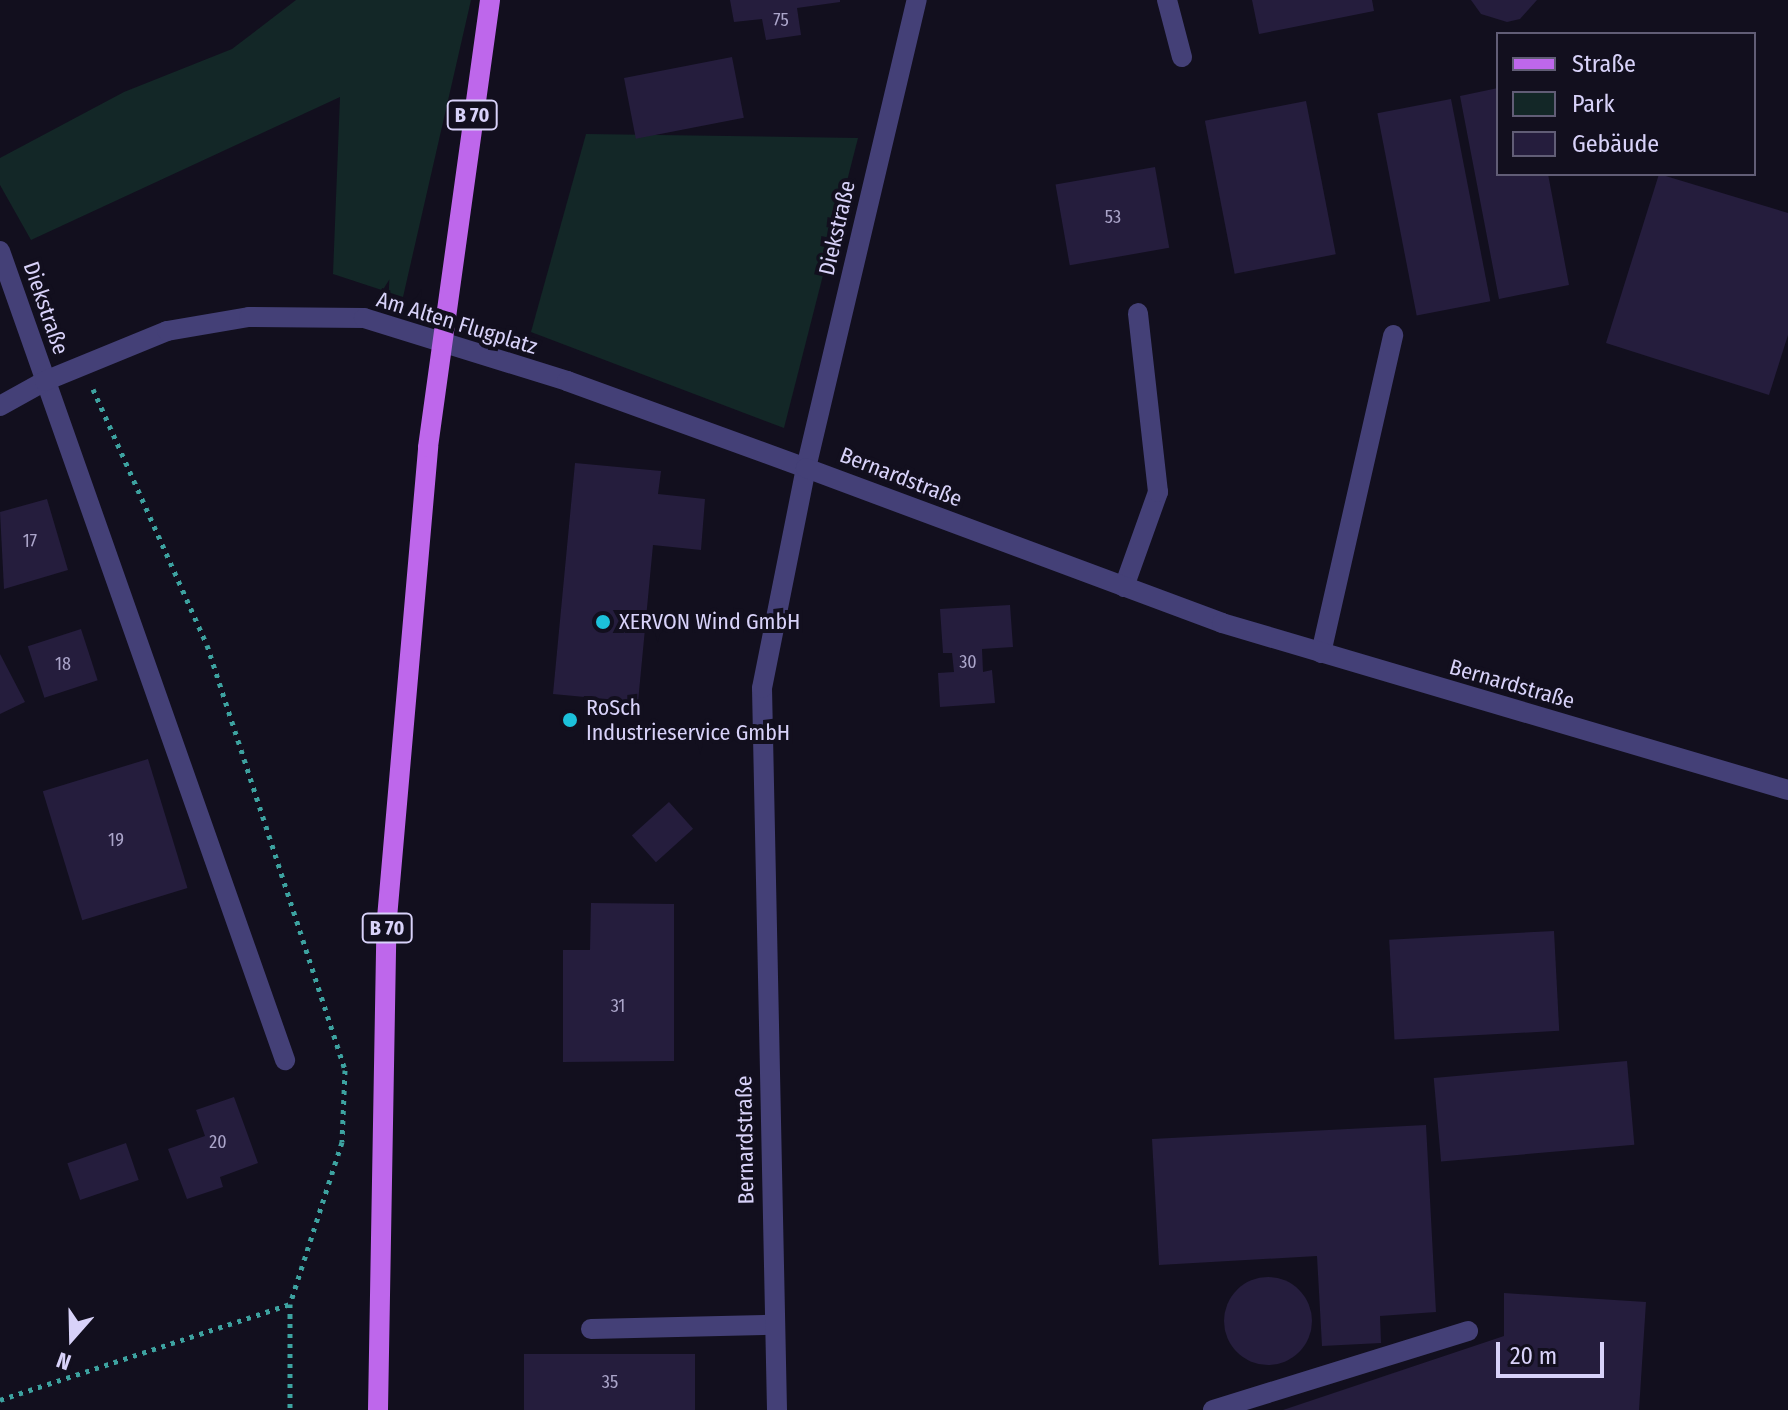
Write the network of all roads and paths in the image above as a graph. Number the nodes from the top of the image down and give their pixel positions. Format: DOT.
graph roads {
  1 [pos="490,0"];
  2 [pos="917,0"];
  3 [pos="1167,0"];
  4 [pos="1182,57"];
  5 [pos="0,251"];
  6 [pos="1138,313"];
  7 [pos="1393,335"];
  8 [pos="45,381"];
  9 [pos="0,406"];
  10 [pos="806,468"];
  11 [pos="1124,587"];
  12 [pos="1321,653"];
  13 [pos="1788,790"];
  14 [pos="285,1060"];
  15 [pos="290,1304"];
  16 [pos="774,1325"];
  17 [pos="591,1329"];
  18 [pos="1468,1331"];
  19 [pos="0,1400"];
  20 [pos="378,1410"];
  21 [pos="777,1410"];
  22 [pos="1213,1410"];
  1 -- 20 [label="main road, B 70"];
  2 -- 10 [label="street, Diekstraße"];
  3 -- 4 [label="street"];
  5 -- 8 [label="street, Diekstraße"];
  6 -- 11 [label="street"];
  7 -- 12 [label="street"];
  8 -- 9 [label="street, Am Alten Flugplatz"];
  8 -- 10 [label="street, Am Alten Flugplatz"];
  8 -- 14 [label="street, Diekstraße"];
  10 -- 11 [label="street, Bernardstraße"];
  10 -- 16 [label="street, Bernardstraße"];
  11 -- 12 [label="street, Bernardstraße"];
  12 -- 13 [label="street, Bernardstraße"];
  15 -- 19 [label="path"];
  16 -- 17 [label="street"];
  16 -- 21 [label="street, Bernardstraße"];
  18 -- 22 [label="street"];
}
